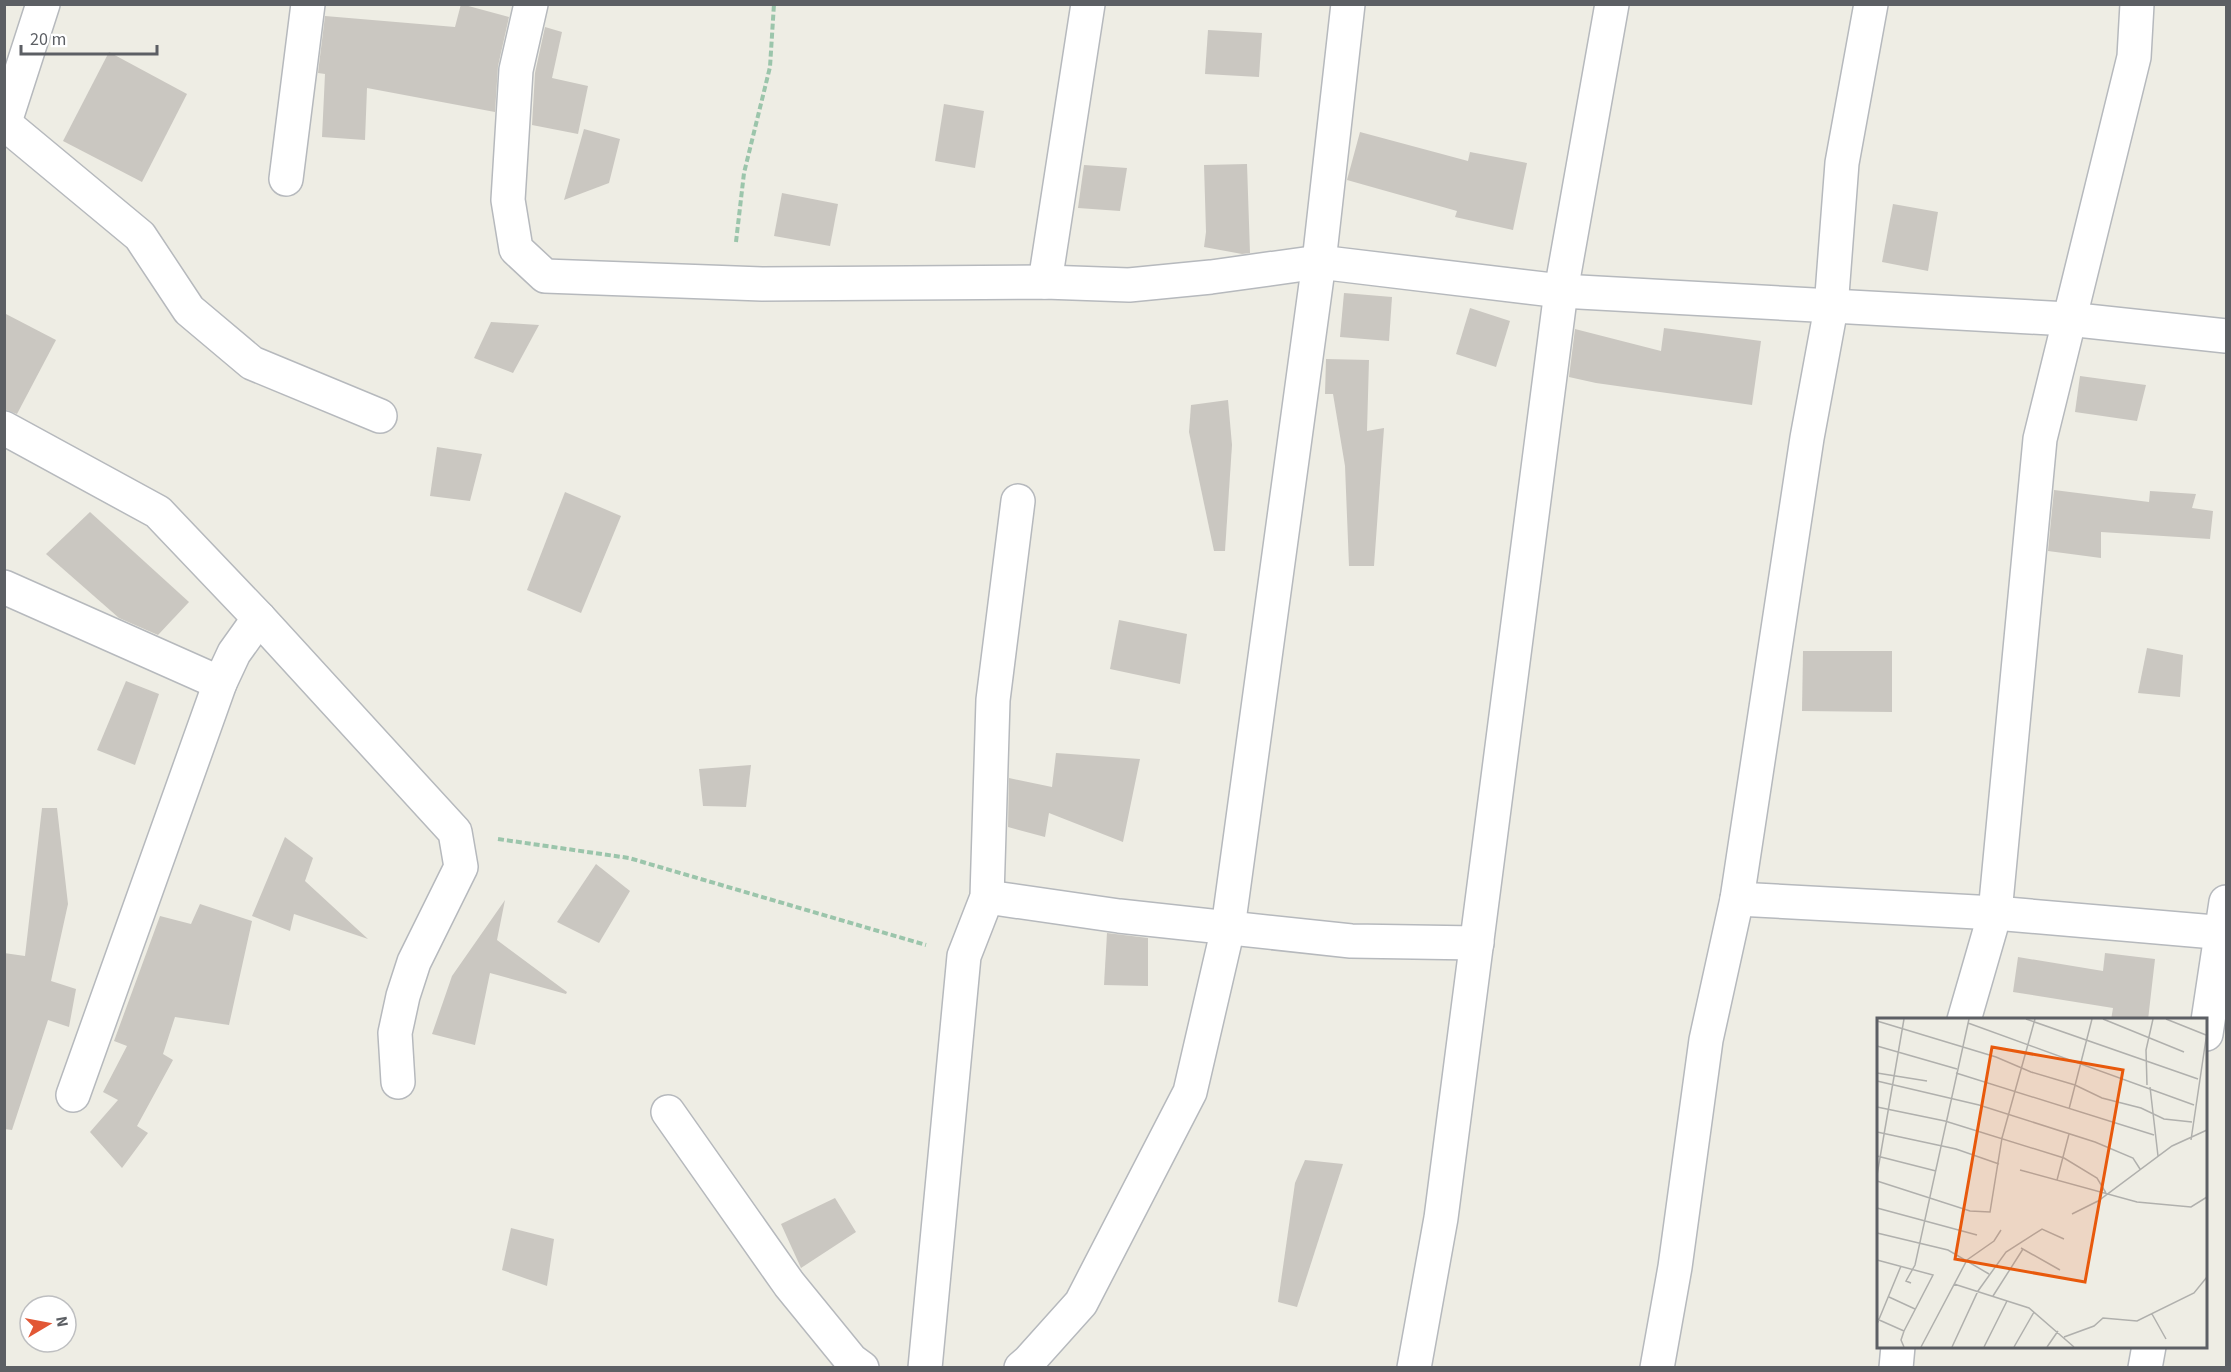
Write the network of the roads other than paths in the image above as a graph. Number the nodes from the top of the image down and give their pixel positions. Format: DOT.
graph roads {
  1 [pos="43,4"];
  2 [pos="308,4"];
  3 [pos="531,4"];
  4 [pos="1088,4"];
  5 [pos="1348,4"];
  6 [pos="1612,4"];
  7 [pos="1871,4"];
  8 [pos="2137,4"];
  9 [pos="5,124"];
  10 [pos="285,179"];
  11 [pos="1319,262"];
  12 [pos="1045,282"];
  13 [pos="1561,291"];
  14 [pos="1831,308"];
  15 [pos="2068,320"];
  16 [pos="2226,336"];
  17 [pos="380,416"];
  18 [pos="4,429"];
  19 [pos="1018,501"];
  20 [pos="4,587"];
  21 [pos="259,618"];
  22 [pos="220,683"];
  23 [pos="987,897"];
  24 [pos="1737,899"];
  25 [pos="1995,913"];
  26 [pos="2225,922"];
  27 [pos="1228,928"];
  28 [pos="1477,943"];
  29 [pos="1965,1018"];
  30 [pos="2207,1023"];
  31 [pos="398,1082"];
  32 [pos="73,1095"];
  33 [pos="668,1112"];
  34 [pos="1898,1348"];
  35 [pos="2150,1348"];
  36 [pos="862,1368"];
  37 [pos="926,1368"];
  38 [pos="1021,1368"];
  39 [pos="1414,1368"];
  40 [pos="1657,1368"];
  41 [pos="1896,1368"];
  42 [pos="2145,1368"];
  1 -- 9 [label="street"];
  2 -- 10 [label="street"];
  3 -- 12 [label="street"];
  4 -- 12 [label="street"];
  5 -- 11 [label="street"];
  6 -- 13 [label="street"];
  7 -- 14 [label="street"];
  8 -- 15 [label="street"];
  9 -- 17 [label="street"];
  11 -- 12 [label="street"];
  11 -- 13 [label="street"];
  11 -- 27 [label="street"];
  13 -- 14 [label="street"];
  13 -- 28 [label="street"];
  14 -- 15 [label="street"];
  14 -- 24 [label="street"];
  15 -- 16 [label="street"];
  15 -- 25 [label="street"];
  18 -- 21 [label="street"];
  19 -- 23 [label="street"];
  20 -- 22 [label="street"];
  21 -- 22 [label="street"];
  21 -- 31 [label="street"];
  22 -- 32 [label="street"];
  23 -- 27 [label="street"];
  23 -- 37 [label="street"];
  24 -- 25 [label="street"];
  24 -- 40 [label="street"];
  25 -- 26 [label="street"];
  25 -- 29 [label="street"];
  26 -- 30 [label="street"];
  27 -- 28 [label="street"];
  27 -- 38 [label="street"];
  28 -- 39 [label="street"];
  33 -- 36 [label="street"];
  34 -- 41 [label="street"];
  35 -- 42 [label="street"];
}
